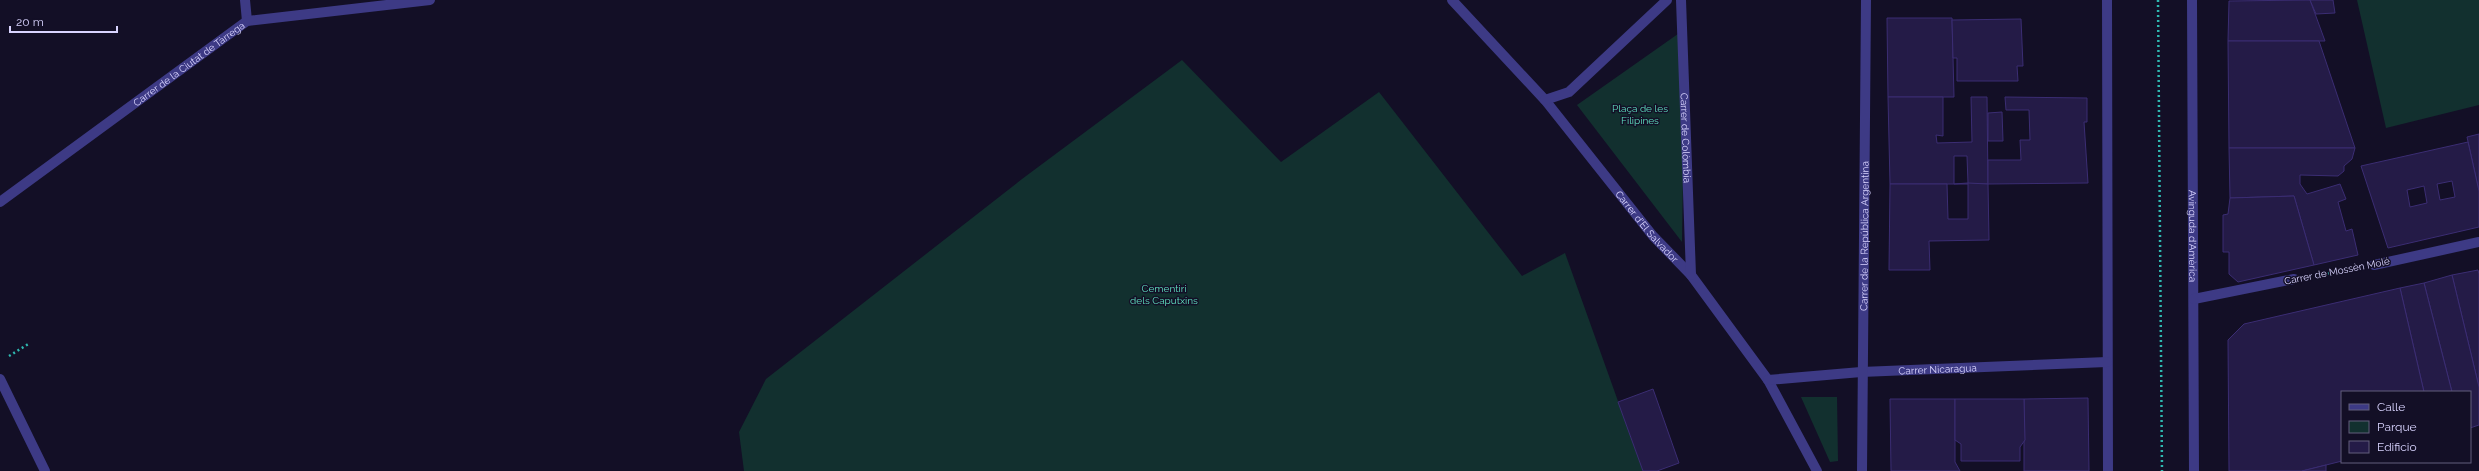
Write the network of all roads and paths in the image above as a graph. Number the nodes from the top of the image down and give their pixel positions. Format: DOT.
graph roads {
  1 [pos="245,0"];
  2 [pos="430,0"];
  3 [pos="1452,0"];
  4 [pos="1667,0"];
  5 [pos="1681,0"];
  6 [pos="1866,0"];
  7 [pos="2107,0"];
  8 [pos="2158,0"];
  9 [pos="2192,0"];
  10 [pos="247,21"];
  11 [pos="1545,100"];
  12 [pos="0,202"];
  13 [pos="2479,242"];
  14 [pos="2374,265"];
  15 [pos="1690,275"];
  16 [pos="2294,279"];
  17 [pos="2194,299"];
  18 [pos="30,343"];
  19 [pos="6,358"];
  20 [pos="2108,362"];
  21 [pos="1861,372"];
  22 [pos="0,379"];
  23 [pos="1768,380"];
  24 [pos="45,471"];
  25 [pos="1817,471"];
  26 [pos="1862,471"];
  27 [pos="2108,471"];
  28 [pos="2162,471"];
  29 [pos="2194,471"];
  1 -- 10 [label="street"];
  2 -- 10 [label="street, Carrer de la Ciutat de Tàrrega"];
  3 -- 11 [label="street, Carrer d'El Salvador"];
  4 -- 11 [label="street"];
  5 -- 15 [label="street, Carrer de Colòmbia"];
  6 -- 21 [label="street, Carrer de la República Argentina"];
  7 -- 20 [label="street"];
  8 -- 28 [label="path"];
  9 -- 17 [label="street, Avinguda d'Amèrica"];
  10 -- 12 [label="street, Carrer de la Ciutat de Tàrrega"];
  11 -- 15 [label="street, Carrer d'El Salvador"];
  13 -- 14 [label="street, Carrer de Mossèn Molé"];
  14 -- 16 [label="path, Carrer de Mossèn Molé"];
  15 -- 23 [label="street, Carrer d'El Salvador"];
  16 -- 17 [label="street, Carrer de Mossèn Molé"];
  17 -- 29 [label="street, Avinguda d'Amèrica"];
  18 -- 19 [label="path"];
  20 -- 21 [label="street, Carrer Nicaragua"];
  20 -- 27 [label="street"];
  21 -- 23 [label="street, Carrer Nicaragua"];
  21 -- 26 [label="street, Carrer de la República Argentina"];
  22 -- 24 [label="street"];
  23 -- 25 [label="street, Carrer d'El Salvador"];
}
